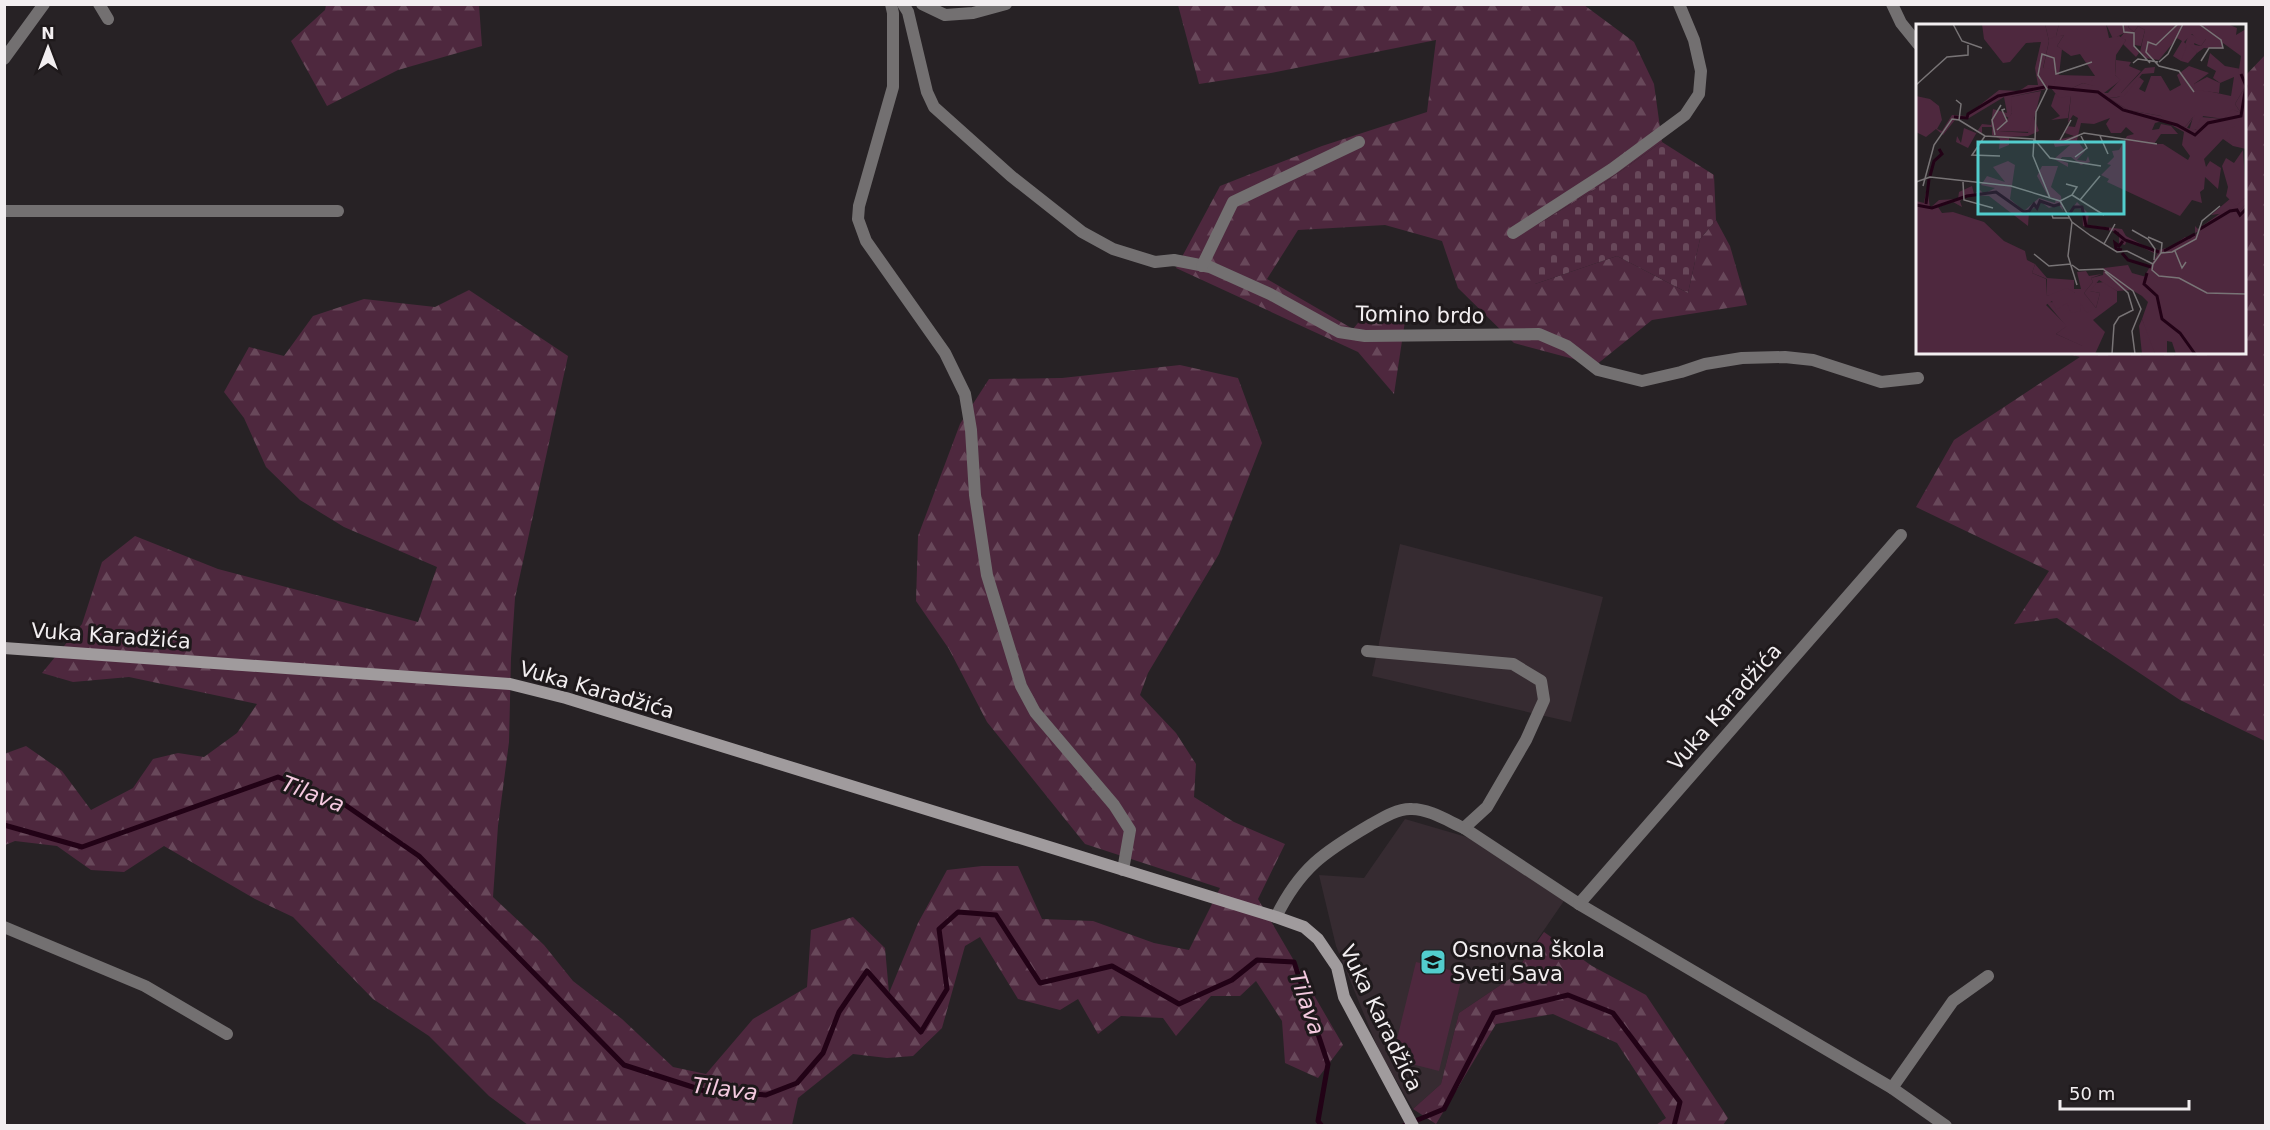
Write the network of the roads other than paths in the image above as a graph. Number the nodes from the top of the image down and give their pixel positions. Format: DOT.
graph roads {
  1 [pos="44,4"];
  2 [pos="99,4"];
  3 [pos="891,4"];
  4 [pos="903,4"];
  5 [pos="922,4"];
  6 [pos="1006,4"];
  7 [pos="1679,4"];
  8 [pos="1892,4"];
  9 [pos="108,19"];
  10 [pos="1916,43"];
  11 [pos="4,59"];
  12 [pos="1359,142"];
  13 [pos="4,211"];
  14 [pos="338,211"];
  15 [pos="1514,233"];
  16 [pos="1202,266"];
  17 [pos="1918,378"];
  18 [pos="1900,535"];
  19 [pos="4,648"];
  20 [pos="1366,651"];
  21 [pos="1464,828"];
  22 [pos="1123,870"];
  23 [pos="1579,904"];
  24 [pos="1276,917"];
  25 [pos="4,927"];
  26 [pos="1988,976"];
  27 [pos="227,1034"];
  28 [pos="1892,1089"];
  29 [pos="1413,1125"];
  30 [pos="1946,1125"];
  1 -- 11 [label="street"];
  2 -- 9 [label="street"];
  3 -- 22 [label="street"];
  4 -- 16 [label="street, Tomino brdo"];
  5 -- 6 [label="street"];
  7 -- 15 [label="street"];
  8 -- 10 [label="street"];
  12 -- 16 [label="street"];
  13 -- 14 [label="street"];
  16 -- 17 [label="street, Tomino brdo"];
  18 -- 23 [label="street, Vuka Karadžića"];
  19 -- 22 [label="street, Vuka Karadžića"];
  20 -- 21 [label="street"];
  21 -- 23 [label="street"];
  21 -- 24 [label="street"];
  22 -- 24 [label="street, Vuka Karadžića"];
  23 -- 28 [label="street"];
  24 -- 29 [label="street, Vuka Karadžića"];
  25 -- 27 [label="street"];
  26 -- 28 [label="street"];
  28 -- 30 [label="street"];
}
